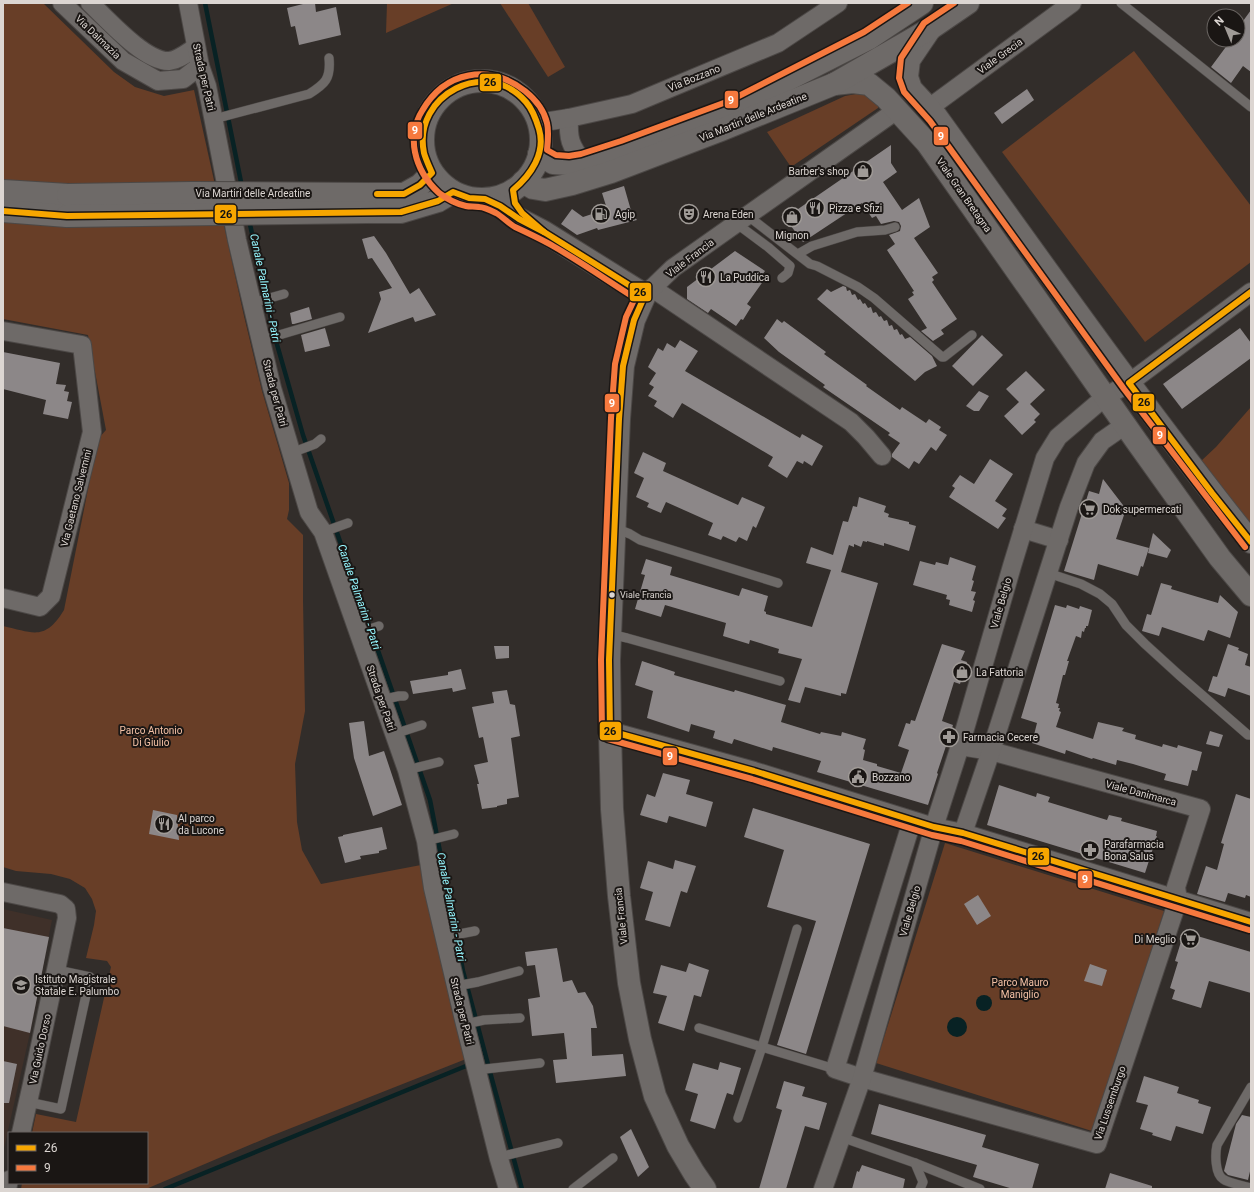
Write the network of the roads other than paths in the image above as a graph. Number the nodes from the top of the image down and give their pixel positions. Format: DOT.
graph roads {
  1 [pos="62,3"];
  2 [pos="90,3"];
  3 [pos="188,3"];
  4 [pos="838,3"];
  5 [pos="922,3"];
  6 [pos="968,3"];
  7 [pos="1072,3"];
  8 [pos="1121,3"];
  9 [pos="930,29"];
  10 [pos="196,47"];
  11 [pos="329,58"];
  12 [pos="200,66"];
  13 [pos="834,84"];
  14 [pos="1251,107"];
  15 [pos="929,108"];
  16 [pos="897,110"];
  17 [pos="569,118"];
  18 [pos="214,119"];
  19 [pos="538,123"];
  20 [pos="539,154"];
  21 [pos="583,162"];
  22 [pos="432,173"];
  23 [pos="518,186"];
  24 [pos="3,191"];
  25 [pos="453,192"];
  26 [pos="485,199"];
  27 [pos="368,203"];
  28 [pos="3,211"];
  29 [pos="742,220"];
  30 [pos="895,227"];
  31 [pos="544,232"];
  32 [pos="798,254"];
  33 [pos="782,278"];
  34 [pos="648,291"];
  35 [pos="1251,292"];
  36 [pos="284,294"];
  37 [pos="256,302"];
  38 [pos="1075,309"];
  39 [pos="340,317"];
  40 [pos="1054,324"];
  41 [pos="3,332"];
  42 [pos="972,334"];
  43 [pos="265,338"];
  44 [pos="1129,383"];
  45 [pos="1106,398"];
  46 [pos="1125,425"];
  47 [pos="318,441"];
  48 [pos="296,451"];
  49 [pos="882,456"];
  50 [pos="345,525"];
  51 [pos="615,528"];
  52 [pos="1023,530"];
  53 [pos="326,531"];
  54 [pos="1059,540"];
  55 [pos="1251,542"];
  56 [pos="1048,574"];
  57 [pos="778,583"];
  58 [pos="1251,595"];
  59 [pos="3,598"];
  60 [pos="379,626"];
  61 [pos="358,633"];
  62 [pos="610,634"];
  63 [pos="780,681"];
  64 [pos="402,696"];
  65 [pos="385,699"];
  66 [pos="422,724"];
  67 [pos="610,731"];
  68 [pos="397,733"];
  69 [pos="1251,735"];
  70 [pos="960,746"];
  71 [pos="991,751"];
  72 [pos="438,762"];
  73 [pos="409,769"];
  74 [pos="912,820"];
  75 [pos="934,827"];
  76 [pos="963,833"];
  77 [pos="450,836"];
  78 [pos="429,841"];
  79 [pos="3,892"];
  80 [pos="1178,900"];
  81 [pos="1251,922"];
  82 [pos="797,929"];
  83 [pos="472,932"];
  84 [pos="447,937"];
  85 [pos="57,970"];
  86 [pos="519,971"];
  87 [pos="458,985"];
  88 [pos="520,1018"];
  89 [pos="468,1024"];
  90 [pos="699,1028"];
  91 [pos="762,1047"];
  92 [pos="540,1063"];
  93 [pos="479,1069"];
  94 [pos="835,1069"];
  95 [pos="862,1078"];
  96 [pos="1251,1087"];
  97 [pos="28,1102"];
  98 [pos="738,1118"];
  99 [pos="21,1132"];
  100 [pos="841,1137"];
  101 [pos="558,1143"];
  102 [pos="502,1157"];
  103 [pos="613,1158"];
  104 [pos="915,1163"];
  105 [pos="1251,1188"];
  106 [pos="508,1189"];
  107 [pos="574,1189"];
  108 [pos="705,1189"];
  109 [pos="824,1189"];
  110 [pos="920,1189"];
  111 [pos="980,1189"];
  1 -- 12 [label="street, Via Dalmazia"];
  2 -- 10 [label="street, Via Dalmazia"];
  3 -- 10 [label="street, Strada per Patri"];
  4 -- 17 [label="street, Via Bozzano"];
  5 -- 21 [label="street, Via Martiri delle Ardeatine"];
  6 -- 9 [label="street, Via Martiri delle Ardeatine"];
  7 -- 15 [label="street, Viale Grecia"];
  8 -- 14 [label="lane"];
  9 -- 13 [label="street, Via Martiri delle Ardeatine"];
  9 -- 15 [label="street"];
  10 -- 12 [label="street, Strada per Patri"];
  11 -- 18 [label="lane"];
  12 -- 18 [label="street, Strada per Patri"];
  13 -- 16 [label="street, Viale Gran Bretagna"];
  13 -- 23 [label="street, Via Martiri delle Ardeatine"];
  15 -- 38 [label="street"];
  16 -- 29 [label="street, Viale Francia"];
  16 -- 40 [label="street, Viale Gran Bretagna"];
  17 -- 19 [label="street, Via Bozzano"];
  17 -- 21 [label="street"];
  18 -- 37 [label="street, Strada per Patri"];
  19 -- 20 [label="street"];
  19 -- 22 [label="street"];
  20 -- 21 [label="street, Via Martiri delle Ardeatine"];
  20 -- 23 [label="street"];
  22 -- 25 [label="street"];
  22 -- 27 [label="street, Via Martiri delle Ardeatine"];
  23 -- 26 [label="street"];
  23 -- 31 [label="street"];
  24 -- 27 [label="street, Via Martiri delle Ardeatine, bridge"];
  25 -- 26 [label="street"];
  25 -- 27 [label="street, Via Martiri delle Ardeatine"];
  26 -- 31 [label="street"];
  27 -- 28 [label="street, Via Martiri delle Ardeatine, bridge"];
  29 -- 32 [label="lane"];
  29 -- 33 [label="lane"];
  29 -- 34 [label="street, Viale Francia"];
  30 -- 32 [label="lane"];
  31 -- 34 [label="street"];
  32 -- 42 [label="lane"];
  34 -- 49 [label="street"];
  34 -- 51 [label="street, Viale Francia"];
  35 -- 44 [label="street, Viale Belgio"];
  36 -- 37 [label="lane"];
  37 -- 43 [label="street, Strada per Patri"];
  38 -- 40 [label="street"];
  38 -- 44 [label="street"];
  39 -- 43 [label="lane"];
  40 -- 45 [label="street, Viale Gran Bretagna"];
  41 -- 59 [label="street, Via Gaetano Salvemini"];
  43 -- 48 [label="street, Strada per Patri"];
  44 -- 45 [label="street, Viale Belgio"];
  44 -- 55 [label="street"];
  45 -- 46 [label="street, Viale Gran Bretagna"];
  45 -- 52 [label="street, Viale Belgio"];
  46 -- 54 [label="street"];
  46 -- 58 [label="street, Viale Gran Bretagna"];
  47 -- 48 [label="lane"];
  48 -- 53 [label="street, Strada per Patri"];
  50 -- 53 [label="lane"];
  51 -- 57 [label="lane"];
  51 -- 62 [label="street, Viale Francia"];
  52 -- 54 [label="street"];
  52 -- 70 [label="street, Viale Belgio"];
  53 -- 61 [label="street, Strada per Patri"];
  54 -- 56 [label="street"];
  56 -- 69 [label="lane"];
  56 -- 71 [label="street"];
  60 -- 61 [label="lane"];
  61 -- 65 [label="street, Strada per Patri"];
  62 -- 63 [label="lane"];
  62 -- 67 [label="street, Viale Francia"];
  64 -- 65 [label="lane"];
  65 -- 68 [label="street, Strada per Patri"];
  66 -- 68 [label="lane"];
  67 -- 74 [label="street"];
  67 -- 108 [label="street, Viale Francia"];
  68 -- 73 [label="street, Strada per Patri"];
  70 -- 71 [label="street"];
  70 -- 75 [label="street, Viale Belgio"];
  71 -- 76 [label="street"];
  71 -- 80 [label="street, Viale Danimarca"];
  72 -- 73 [label="lane"];
  73 -- 78 [label="street, Strada per Patri"];
  74 -- 75 [label="street"];
  74 -- 94 [label="street"];
  75 -- 76 [label="street"];
  75 -- 95 [label="street, Viale Belgio"];
  76 -- 80 [label="street"];
  77 -- 78 [label="lane"];
  78 -- 84 [label="street, Strada per Patri"];
  79 -- 85 [label="street, Via Guido Dorso"];
  80 -- 81 [label="street"];
  80 -- 95 [label="street, Via Lussemburgo"];
  82 -- 91 [label="lane"];
  83 -- 84 [label="lane"];
  84 -- 87 [label="street, Strada per Patri"];
  85 -- 97 [label="street, Via Guido Dorso"];
  85 -- 97 [label="lane"];
  86 -- 87 [label="lane"];
  87 -- 89 [label="street, Strada per Patri"];
  88 -- 89 [label="lane"];
  89 -- 93 [label="street, Strada per Patri"];
  90 -- 91 [label="lane"];
  91 -- 94 [label="lane"];
  91 -- 98 [label="lane"];
  92 -- 93 [label="lane"];
  93 -- 102 [label="street, Strada per Patri"];
  94 -- 95 [label="street"];
  95 -- 100 [label="street, Viale Belgio"];
  96 -- 105 [label="lane"];
  97 -- 99 [label="street, Via Guido Dorso"];
  100 -- 104 [label="lane"];
  100 -- 109 [label="street, Viale Belgio"];
  101 -- 102 [label="lane"];
  102 -- 106 [label="street, Strada per Patri"];
  103 -- 107 [label="lane"];
  104 -- 110 [label="lane"];
  104 -- 111 [label="lane"];
}
